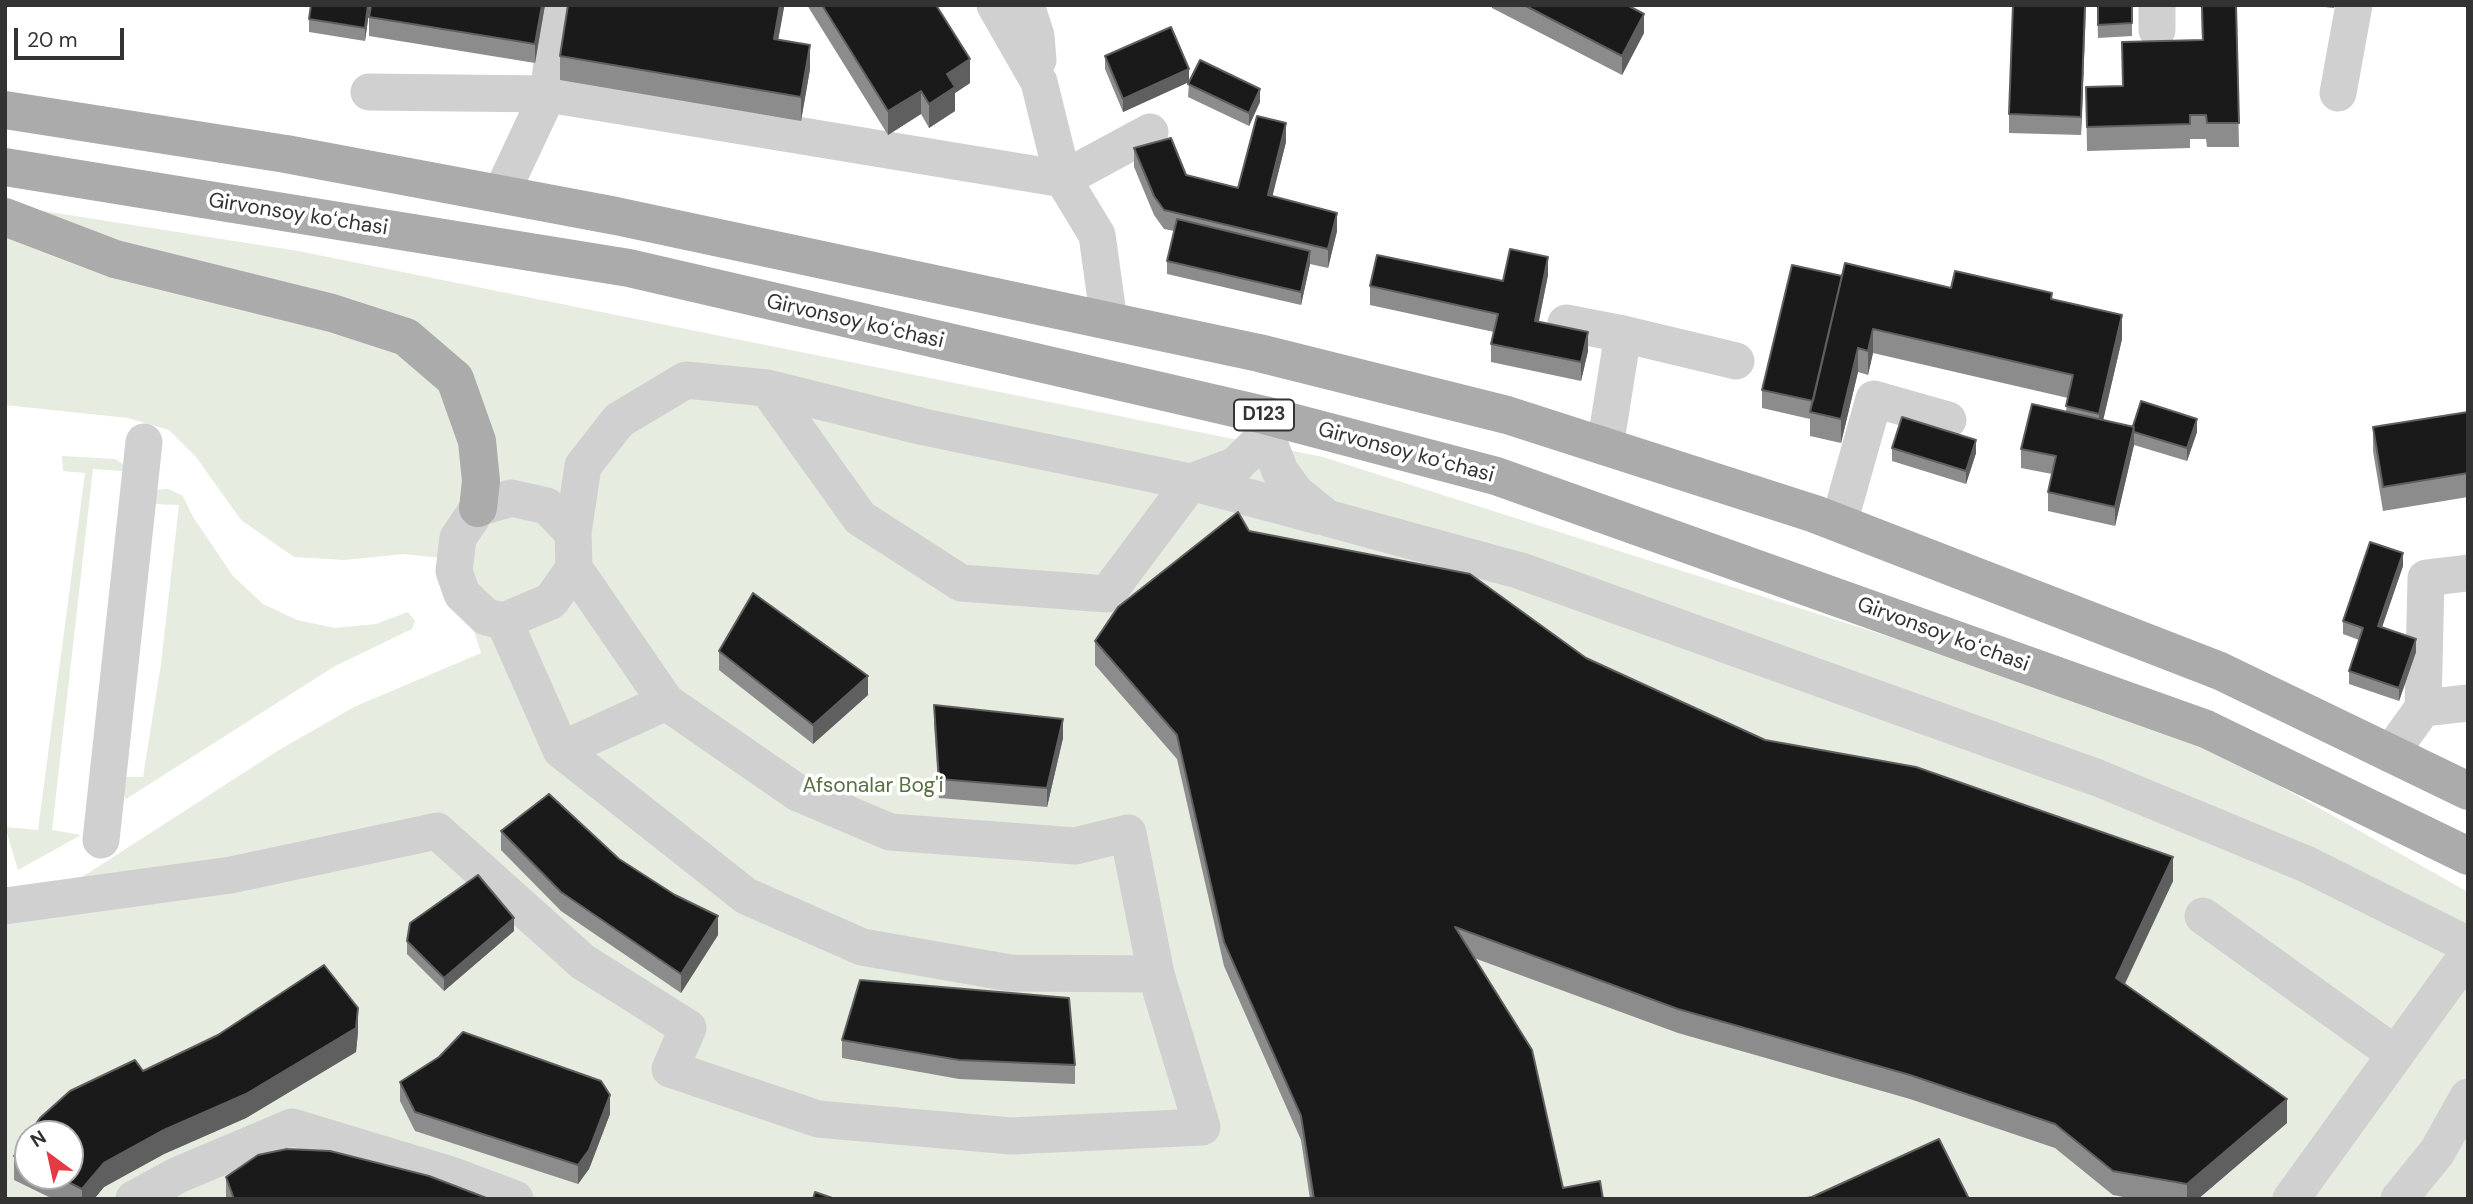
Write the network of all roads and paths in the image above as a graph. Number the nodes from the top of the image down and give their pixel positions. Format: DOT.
graph roads {
  1 [pos="560,5"];
  2 [pos="995,5"];
  3 [pos="1026,5"];
  4 [pos="2354,5"];
  5 [pos="1039,82"];
  6 [pos="369,92"];
  7 [pos="2338,93"];
  8 [pos="548,94"];
  9 [pos="5,110"];
  10 [pos="1150,132"];
  11 [pos="5,167"];
  12 [pos="1063,179"];
  13 [pos="501,194"];
  14 [pos="5,217"];
  15 [pos="1109,321"];
  16 [pos="1566,323"];
  17 [pos="1623,334"];
  18 [pos="1259,353"];
  19 [pos="1736,361"];
  20 [pos="1099,379"];
  21 [pos="767,388"];
  22 [pos="1948,420"];
  23 [pos="1265,425"];
  24 [pos="144,442"];
  25 [pos="1605,447"];
  26 [pos="1191,482"];
  27 [pos="478,508"];
  28 [pos="1327,519"];
  29 [pos="1839,523"];
  30 [pos="574,551"];
  31 [pos="2468,573"];
  32 [pos="504,621"];
  33 [pos="666,702"];
  34 [pos="2468,702"];
  35 [pos="2423,708"];
  36 [pos="561,750"];
  37 [pos="2390,754"];
  38 [pos="2468,791"];
  39 [pos="101,840"];
  40 [pos="2468,856"];
  41 [pos="5,906"];
  42 [pos="2203,916"];
  43 [pos="2468,945"];
  44 [pos="2468,954"];
  45 [pos="1156,974"];
  46 [pos="2395,1054"];
  47 [pos="2468,1097"];
  48 [pos="134,1199"];
  49 [pos="515,1199"];
  50 [pos="2291,1199"];
  51 [pos="2399,1199"];
  1 -- 8 [label="street"];
  2 -- 5 [label="street"];
  3 -- 5 [label="street"];
  4 -- 7 [label="street"];
  5 -- 12 [label="street"];
  6 -- 8 [label="street"];
  8 -- 12 [label="street"];
  8 -- 13 [label="street"];
  9 -- 13 [label="main road"];
  10 -- 12 [label="street"];
  11 -- 20 [label="main road, Girvonsoy koʻchasi / D123"];
  12 -- 15 [label="street"];
  13 -- 15 [label="main road"];
  14 -- 27 [label="main road"];
  15 -- 18 [label="main road"];
  15 -- 20 [label="main road"];
  16 -- 17 [label="street"];
  17 -- 19 [label="street"];
  17 -- 25 [label="street"];
  18 -- 23 [label="main road"];
  18 -- 25 [label="main road"];
  20 -- 23 [label="main road, Girvonsoy koʻchasi / D123"];
  21 -- 26 [label="street"];
  21 -- 26 [label="street"];
  21 -- 30 [label="street"];
  22 -- 29 [label="street"];
  23 -- 26 [label="street"];
  23 -- 28 [label="street"];
  23 -- 40 [label="main road, Girvonsoy koʻchasi / D123"];
  24 -- 39 [label="street"];
  25 -- 29 [label="main road"];
  26 -- 28 [label="street"];
  27 -- 30 [label="street"];
  27 -- 32 [label="street"];
  28 -- 43 [label="street"];
  29 -- 37 [label="main road"];
  30 -- 32 [label="street"];
  30 -- 33 [label="street"];
  31 -- 35 [label="street"];
  32 -- 36 [label="street"];
  33 -- 36 [label="street"];
  33 -- 45 [label="street"];
  34 -- 35 [label="street"];
  35 -- 37 [label="street"];
  36 -- 45 [label="street"];
  37 -- 38 [label="main road"];
  41 -- 45 [label="street"];
  42 -- 46 [label="street"];
  44 -- 46 [label="street"];
  46 -- 50 [label="street"];
  47 -- 51 [label="street"];
  48 -- 49 [label="street"];
}
